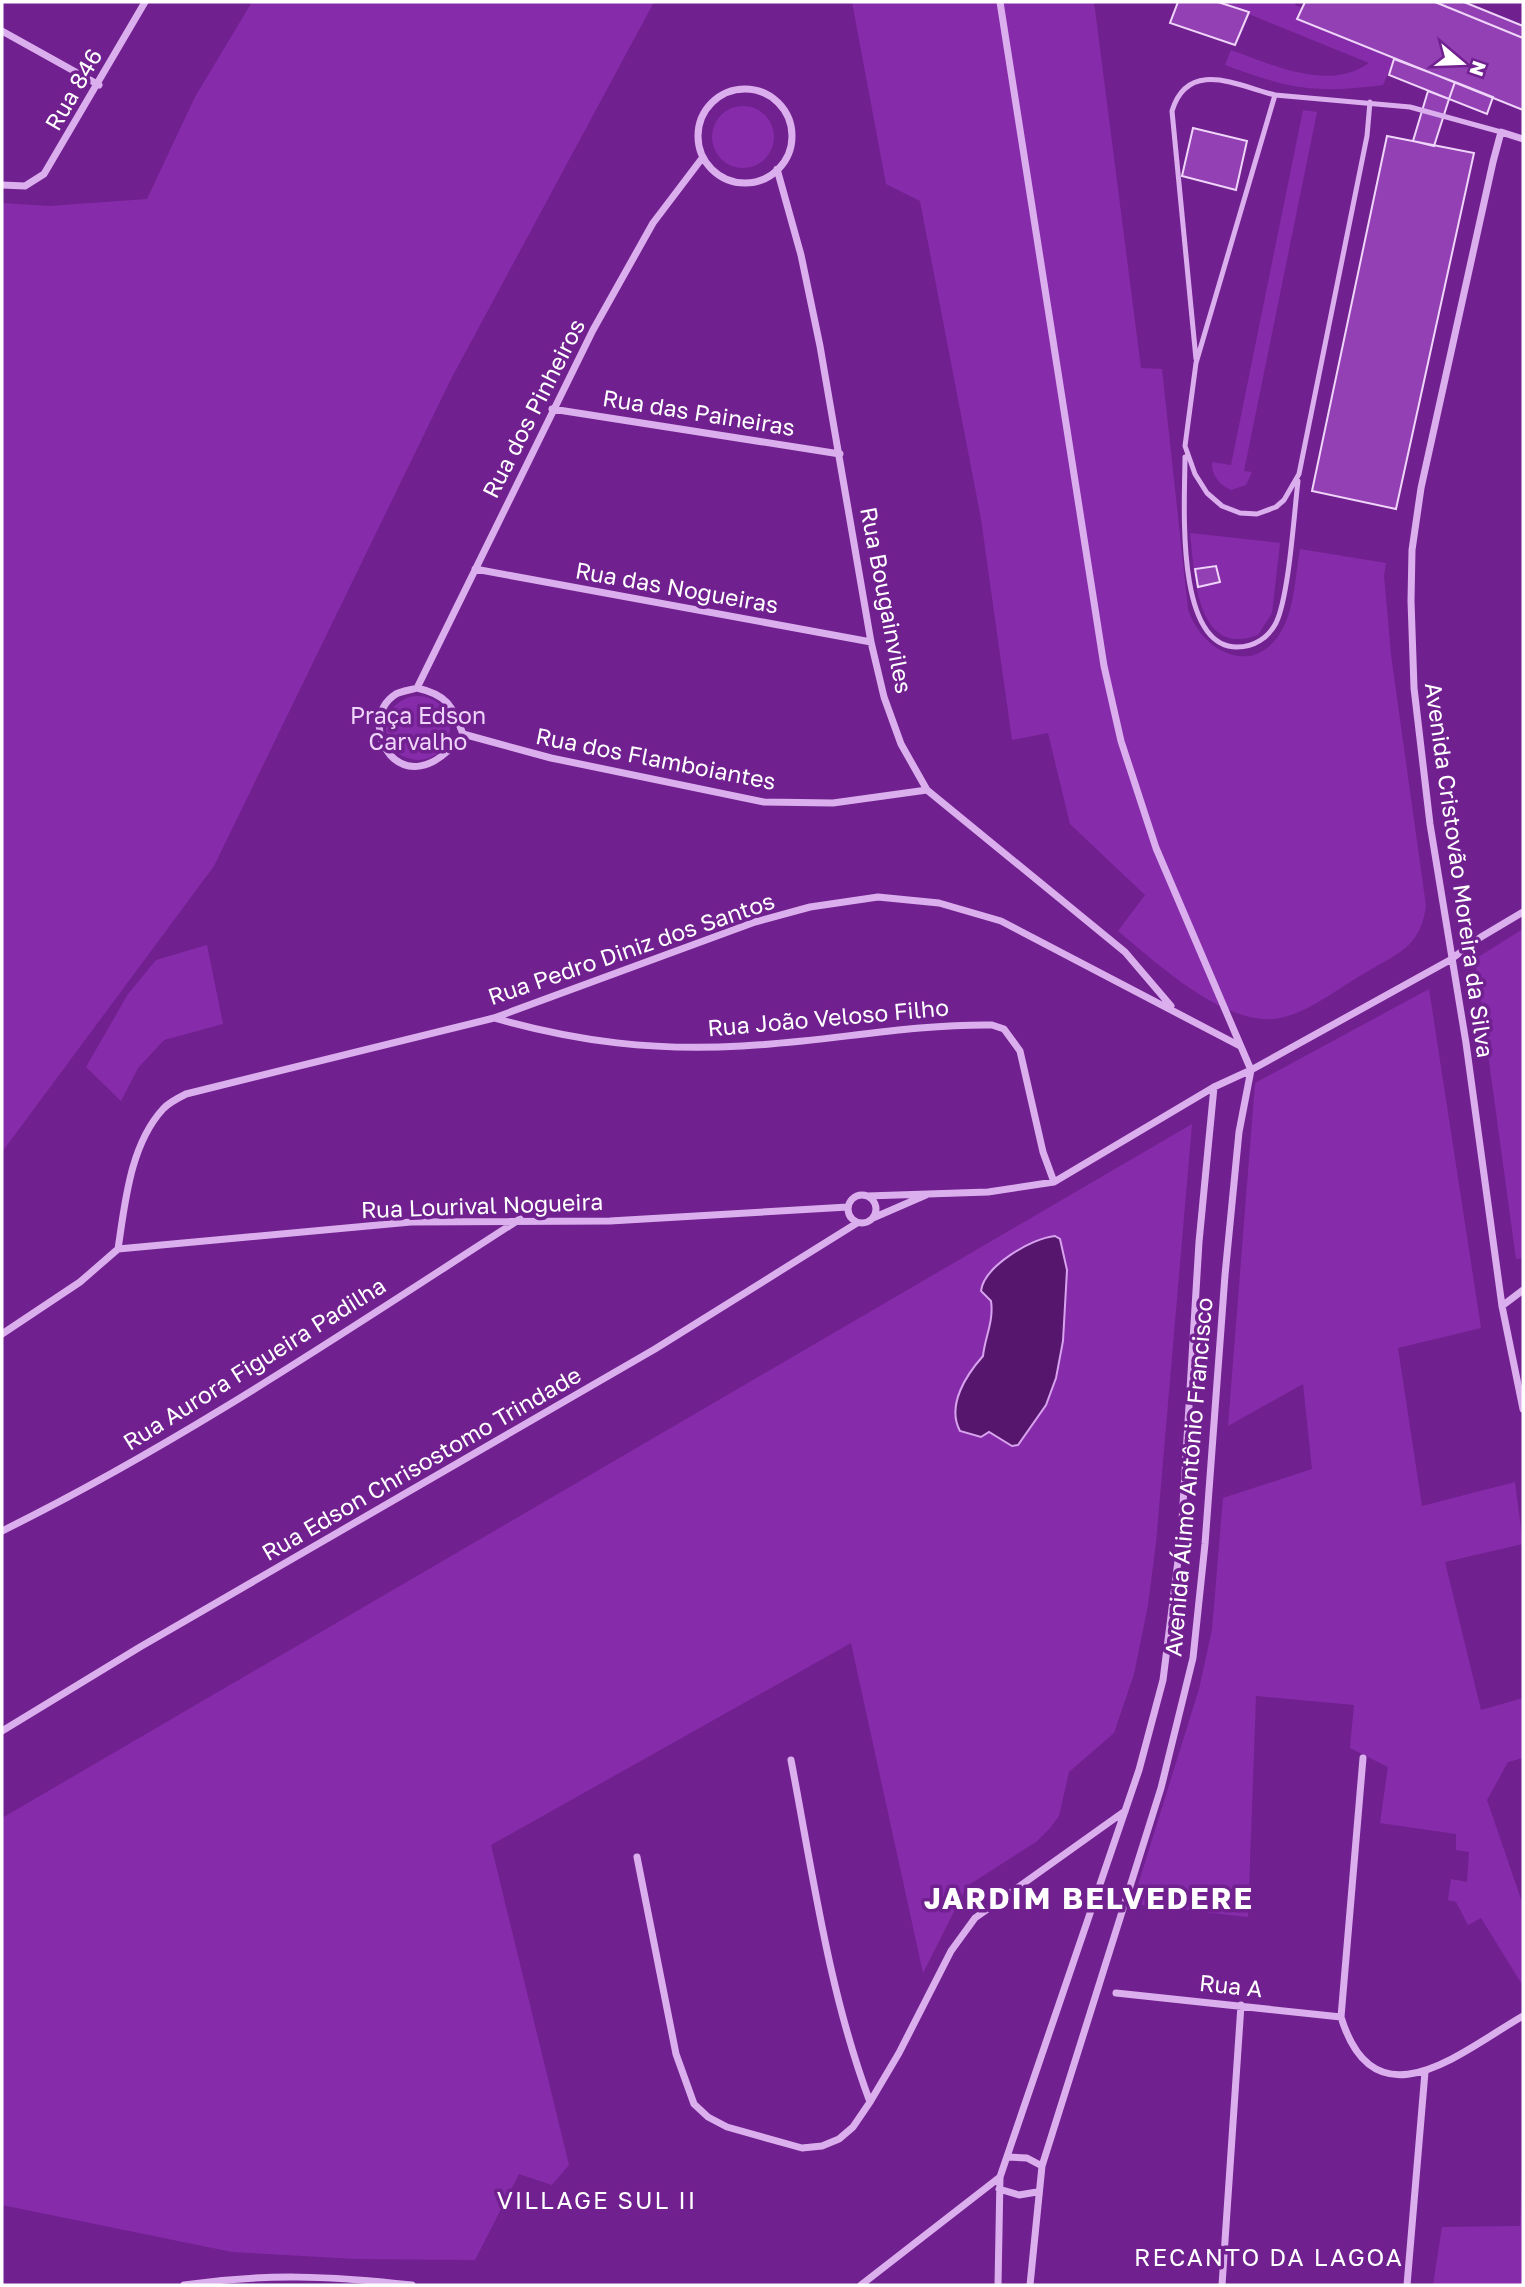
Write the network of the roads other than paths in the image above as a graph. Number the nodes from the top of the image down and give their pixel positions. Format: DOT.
graph roads {
  1 [pos="145,2"];
  2 [pos="1000,2"];
  3 [pos="2,32"];
  4 [pos="99,85"];
  5 [pos="1275,95"];
  6 [pos="1370,102"];
  7 [pos="1501,132"];
  8 [pos="1523,139"];
  9 [pos="703,157"];
  10 [pos="777,169"];
  11 [pos="2,185"];
  12 [pos="1196,363"];
  13 [pos="552,409"];
  14 [pos="1185,446"];
  15 [pos="840,454"];
  16 [pos="1299,474"];
  17 [pos="475,569"];
  18 [pos="871,642"];
  19 [pos="417,688"];
  20 [pos="463,734"];
  21 [pos="927,790"];
  22 [pos="1523,912"];
  23 [pos="1450,960"];
  24 [pos="1174,1009"];
  25 [pos="494,1018"];
  26 [pos="1240,1045"];
  27 [pos="1251,1070"];
  28 [pos="1214,1087"];
  29 [pos="1054,1182"];
  30 [pos="932,1192"];
  31 [pos="867,1196"];
  32 [pos="848,1207"];
  33 [pos="520,1219"];
  34 [pos="873,1219"];
  35 [pos="857,1223"];
  36 [pos="118,1249"];
  37 [pos="1523,1290"];
  38 [pos="1502,1306"];
  39 [pos="2,1334"];
  40 [pos="1523,1409"];
  41 [pos="2,1531"];
  42 [pos="2,1731"];
  43 [pos="1363,1758"];
  44 [pos="791,1760"];
  45 [pos="1125,1810"];
  46 [pos="637,1857"];
  47 [pos="1116,1993"];
  48 [pos="1241,2005"];
  49 [pos="1523,2016"];
  50 [pos="1341,2017"];
  51 [pos="1425,2072"];
  52 [pos="870,2102"];
  53 [pos="1009,2157"];
  54 [pos="1042,2166"];
  55 [pos="1000,2177"];
  56 [pos="999,2189"];
  57 [pos="1037,2192"];
  58 [pos="184,2285"];
  59 [pos="412,2285"];
  60 [pos="861,2285"];
  61 [pos="998,2285"];
  62 [pos="1030,2285"];
  63 [pos="1222,2285"];
  64 [pos="1407,2285"];
  1 -- 4 [label="street, Rua 846"];
  2 -- 26 [label="street"];
  3 -- 4 [label="street"];
  4 -- 11 [label="street, Rua 846"];
  5 -- 6 [label="lane"];
  5 -- 12 [label="lane"];
  5 -- 12 [label="lane"];
  6 -- 7 [label="lane"];
  6 -- 16 [label="lane"];
  7 -- 8 [label="street"];
  7 -- 23 [label="street, Avenida Cristovão Moreira da Silva"];
  9 -- 10 [label="street"];
  9 -- 10 [label="street"];
  9 -- 13 [label="street, Rua dos Pinheiros"];
  10 -- 15 [label="street, Rua Bougainviles"];
  12 -- 14 [label="lane"];
  13 -- 15 [label="street, Rua das Paineiras"];
  13 -- 17 [label="street, Rua dos Pinheiros"];
  14 -- 16 [label="lane"];
  14 -- 16 [label="lane"];
  15 -- 18 [label="street, Rua Bougainviles"];
  17 -- 18 [label="street, Rua das Nogueiras"];
  17 -- 19 [label="street, Rua dos Pinheiros"];
  18 -- 21 [label="street, Rua Bougainviles"];
  19 -- 20 [label="street"];
  19 -- 20 [label="street"];
  20 -- 21 [label="street, Rua dos Flamboiantes"];
  21 -- 24 [label="street, Rua Bougainviles"];
  22 -- 23 [label="street"];
  23 -- 27 [label="street"];
  23 -- 38 [label="street, Avenida Cristovão Moreira da Silva"];
  24 -- 25 [label="street, Rua Pedro Diniz dos Santos"];
  24 -- 26 [label="street, Rua Pedro Diniz dos Santos"];
  25 -- 29 [label="street, Rua João Veloso Filho"];
  25 -- 36 [label="street, Rua Pedro Diniz dos Santos"];
  26 -- 27 [label="street"];
  27 -- 28 [label="street"];
  27 -- 54 [label="street, Avenida Álimo Antônio Francisco"];
  28 -- 29 [label="street"];
  28 -- 45 [label="street, Avenida Álimo Antônio Francisco"];
  29 -- 30 [label="street"];
  30 -- 31 [label="street"];
  30 -- 34 [label="street"];
  31 -- 32 [label="street"];
  31 -- 34 [label="street"];
  32 -- 33 [label="street, Rua Lourival Nogueira"];
  32 -- 35 [label="street"];
  33 -- 36 [label="street, Rua Lourival Nogueira"];
  33 -- 41 [label="street, Rua Aurora Figueira Padilha"];
  34 -- 35 [label="street"];
  35 -- 42 [label="street, Rua Edson Chrisostomo Trindade"];
  36 -- 39 [label="street"];
  37 -- 38 [label="street"];
  38 -- 40 [label="street, Avenida Cristovão Moreira da Silva"];
  43 -- 50 [label="street"];
  44 -- 52 [label="street"];
  45 -- 52 [label="street"];
  45 -- 53 [label="street, Avenida Álimo Antônio Francisco"];
  46 -- 52 [label="street"];
  47 -- 48 [label="street, Rua A"];
  48 -- 50 [label="street, Rua A"];
  48 -- 63 [label="street"];
  49 -- 51 [label="street"];
  50 -- 51 [label="street"];
  51 -- 64 [label="street"];
  53 -- 54 [label="street"];
  53 -- 55 [label="street, Avenida Álimo Antônio Francisco"];
  54 -- 57 [label="street, Avenida Álimo Antônio Francisco"];
  55 -- 56 [label="street, Avenida Álimo Antônio Francisco"];
  55 -- 60 [label="street"];
  56 -- 57 [label="street"];
  56 -- 61 [label="street, Avenida Álimo Antônio Francisco"];
  57 -- 62 [label="street, Avenida Álimo Antônio Francisco"];
  58 -- 59 [label="street"];
}
